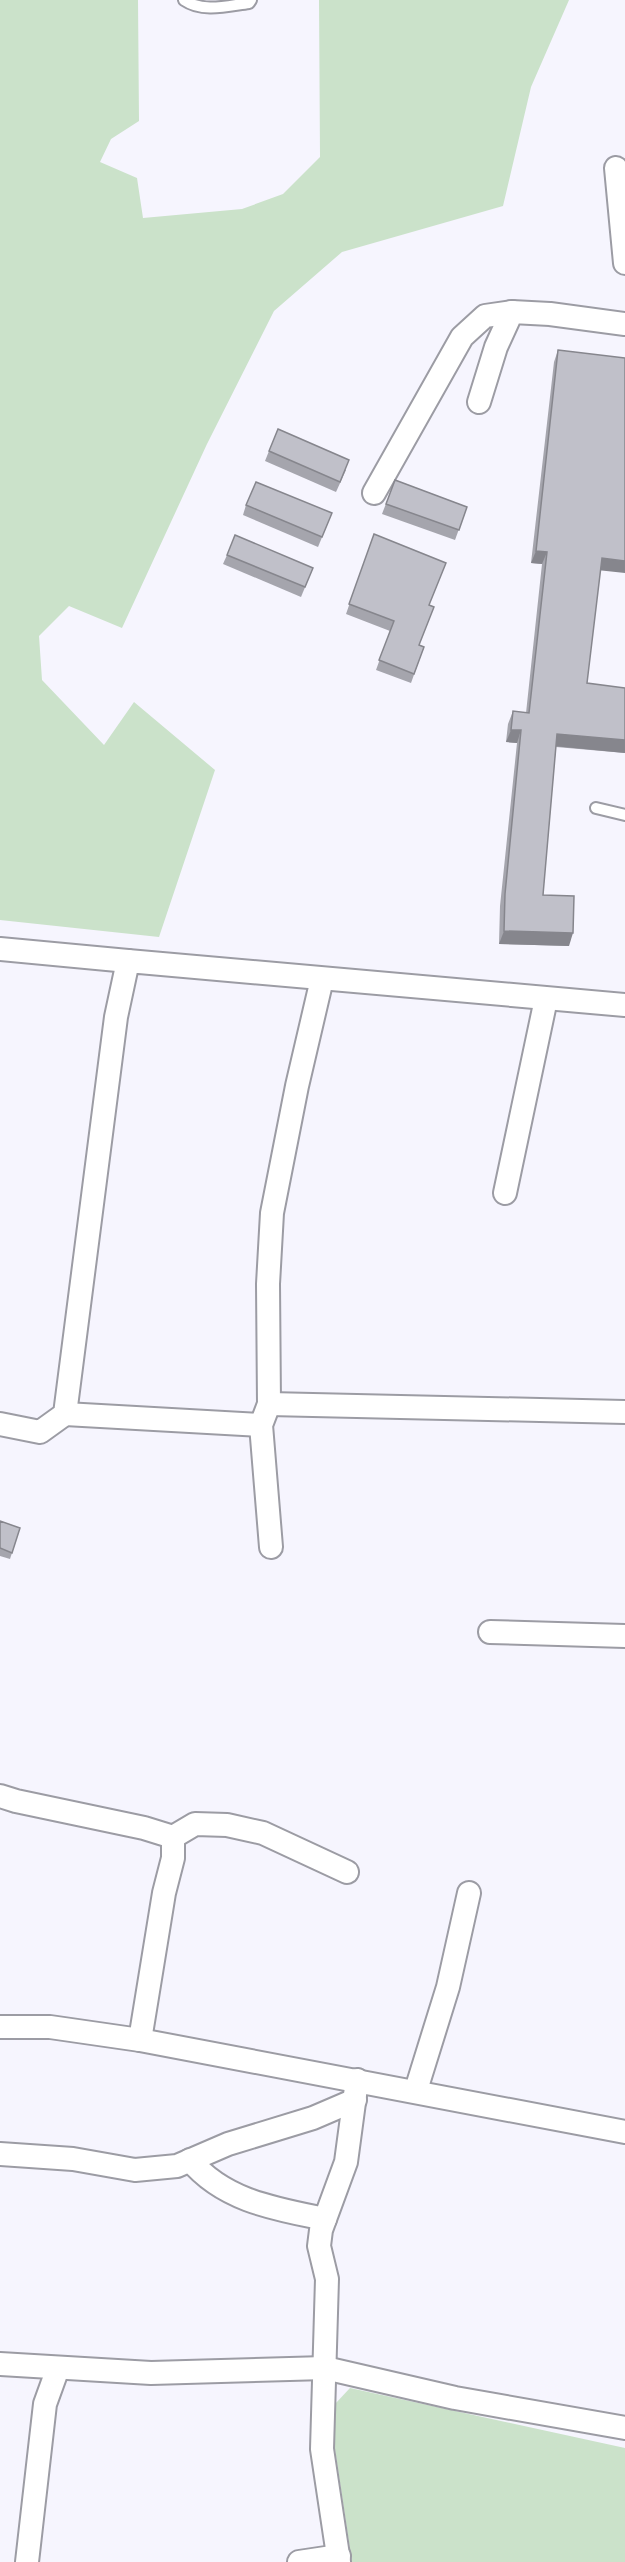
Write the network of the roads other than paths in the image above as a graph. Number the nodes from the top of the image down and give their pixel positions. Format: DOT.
graph roads {
  1 [pos="184,0"];
  2 [pos="251,0"];
  3 [pos="616,168"];
  4 [pos="625,263"];
  5 [pos="512,312"];
  6 [pos="625,324"];
  7 [pos="479,402"];
  8 [pos="374,493"];
  9 [pos="596,808"];
  10 [pos="625,815"];
  11 [pos="0,949"];
  12 [pos="128,961"];
  13 [pos="322,980"];
  14 [pos="546,999"];
  15 [pos="625,1005"];
  16 [pos="505,1193"];
  17 [pos="625,1413"];
  18 [pos="65,1414"];
  19 [pos="265,1415"];
  20 [pos="0,1424"];
  21 [pos="271,1547"];
  22 [pos="490,1632"];
  23 [pos="625,1636"];
  24 [pos="0,1796"];
  25 [pos="173,1837"];
  26 [pos="347,1872"];
  27 [pos="469,1893"];
  28 [pos="0,2027"];
  29 [pos="140,2040"];
  30 [pos="356,2090"];
  31 [pos="416,2090"];
  32 [pos="625,2132"];
  33 [pos="0,2154"];
  34 [pos="190,2160"];
  35 [pos="325,2218"];
  36 [pos="0,2364"];
  37 [pos="58,2368"];
  38 [pos="325,2368"];
  39 [pos="625,2428"];
  40 [pos="339,2559"];
  41 [pos="27,2562"];
  42 [pos="299,2562"];
  1 -- 2 [label="lane"];
  3 -- 4 [label="street"];
  5 -- 6 [label="street"];
  5 -- 7 [label="street"];
  5 -- 8 [label="street"];
  9 -- 10 [label="lane"];
  11 -- 12 [label="street"];
  12 -- 13 [label="street"];
  12 -- 18 [label="street"];
  13 -- 14 [label="street"];
  13 -- 19 [label="street"];
  14 -- 15 [label="street"];
  14 -- 16 [label="street"];
  17 -- 19 [label="street"];
  18 -- 19 [label="street"];
  18 -- 20 [label="street"];
  19 -- 21 [label="street"];
  22 -- 23 [label="street"];
  24 -- 25 [label="street"];
  25 -- 26 [label="street"];
  25 -- 29 [label="street"];
  27 -- 31 [label="street"];
  28 -- 29 [label="street"];
  29 -- 30 [label="street"];
  30 -- 31 [label="street"];
  30 -- 34 [label="street"];
  30 -- 35 [label="street"];
  31 -- 32 [label="street"];
  33 -- 34 [label="street"];
  34 -- 35 [label="street"];
  35 -- 38 [label="street"];
  36 -- 37 [label="street"];
  37 -- 38 [label="street"];
  37 -- 41 [label="street"];
  38 -- 39 [label="street"];
  38 -- 40 [label="street"];
  40 -- 42 [label="street"];
}
